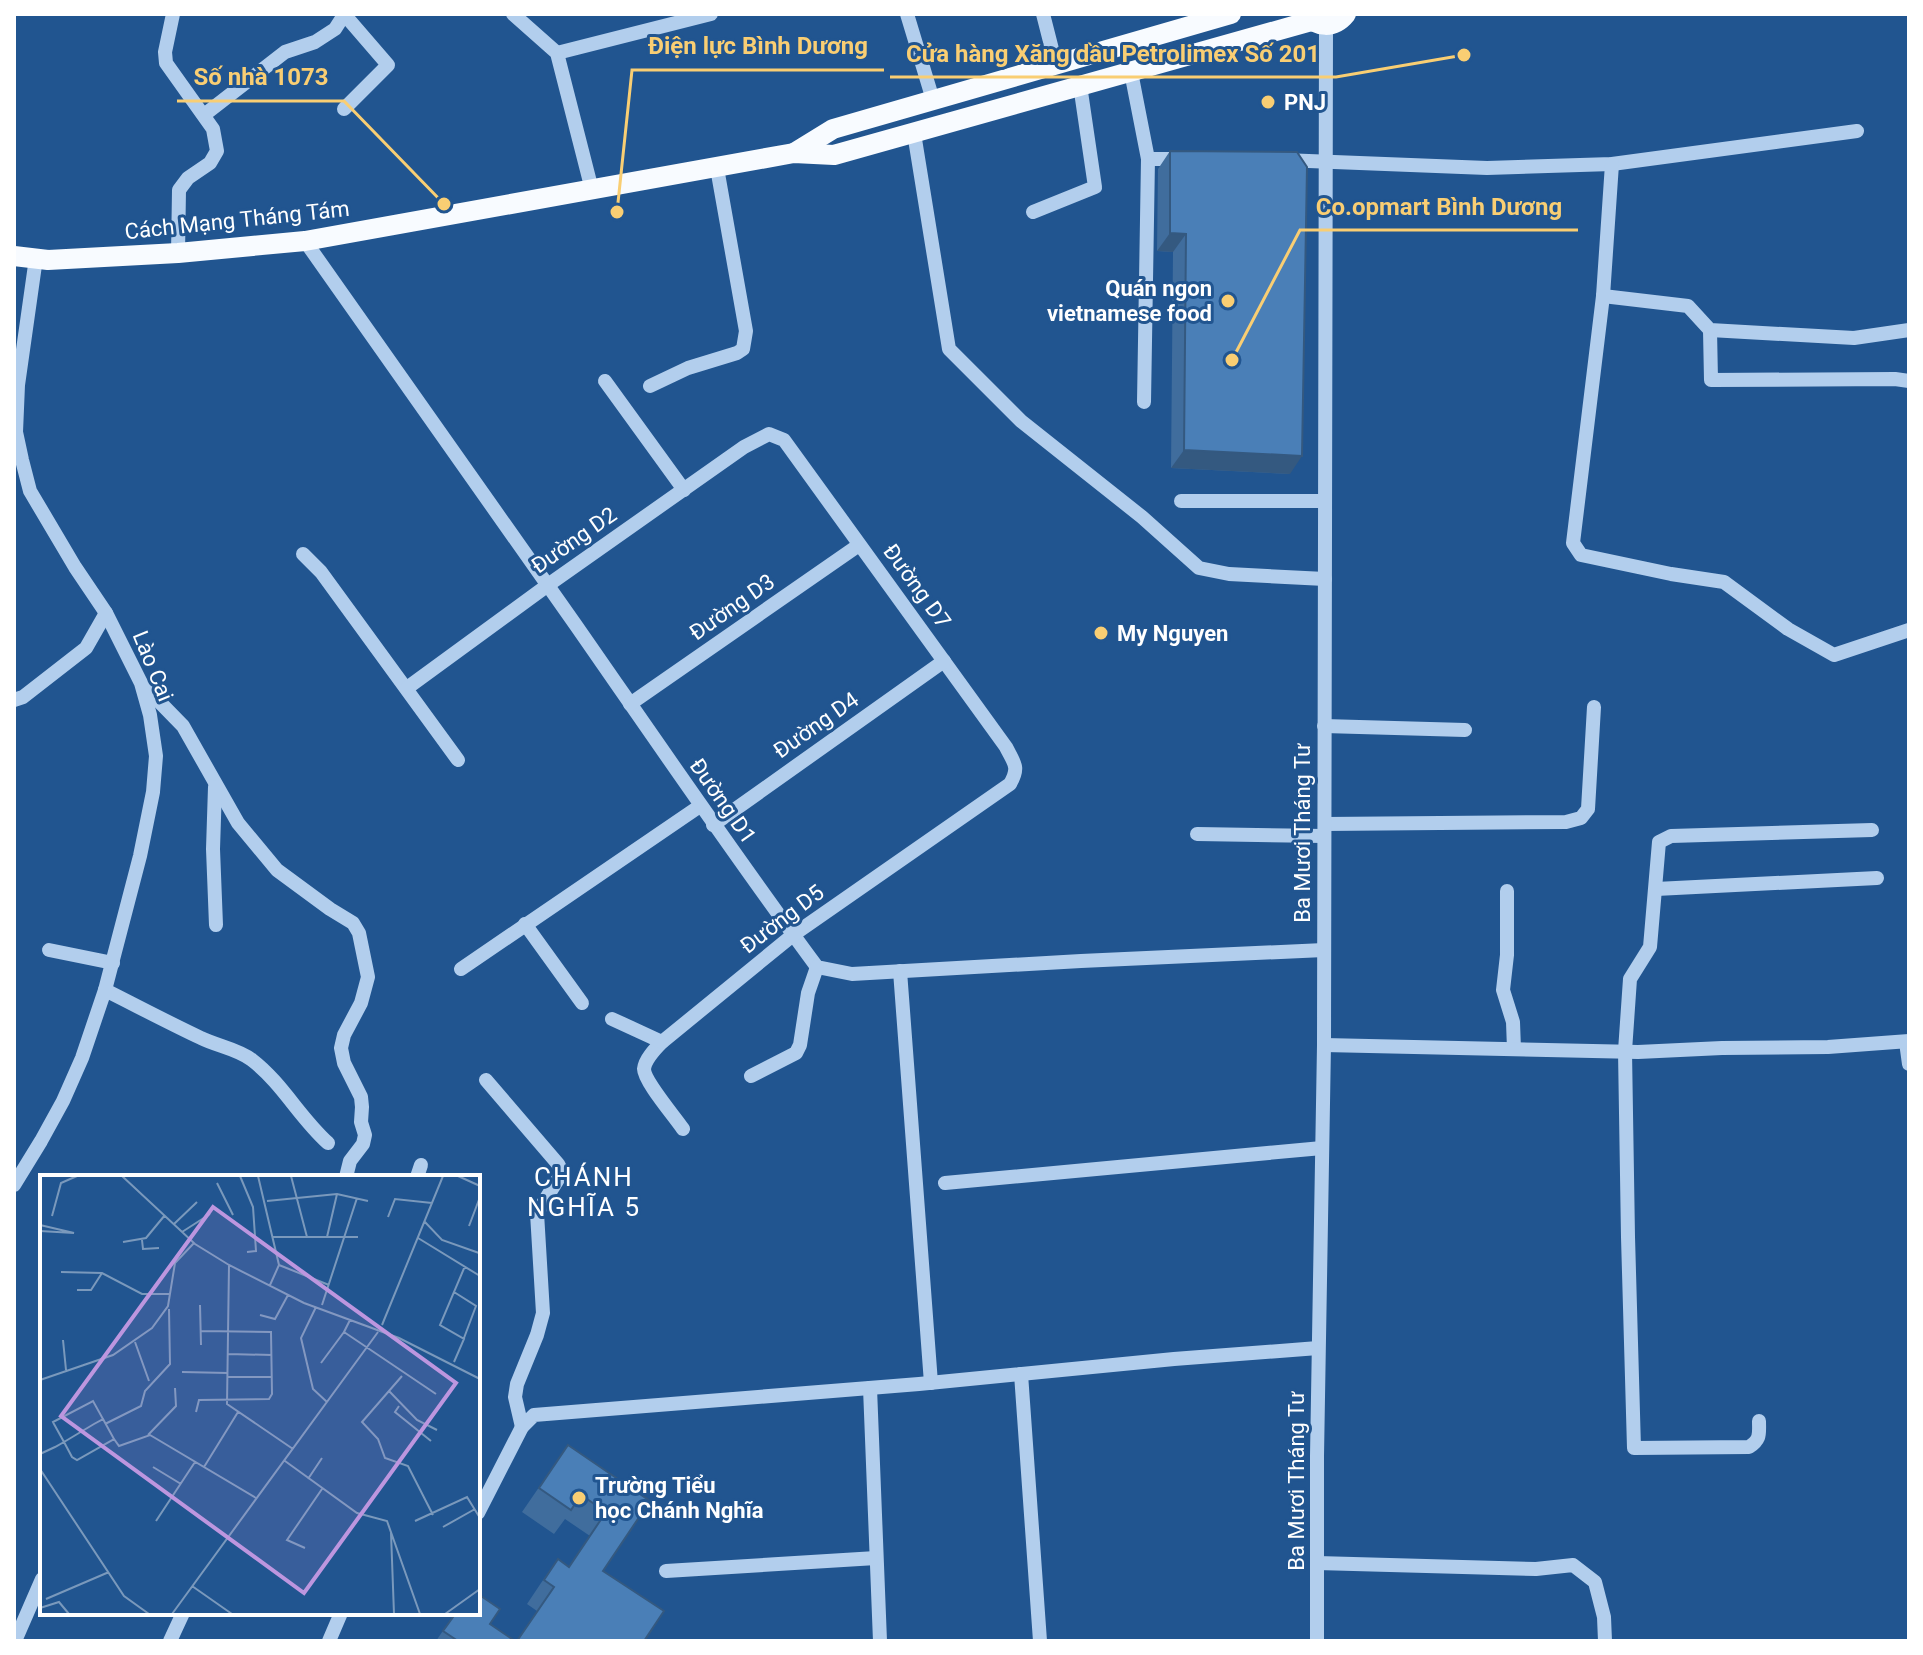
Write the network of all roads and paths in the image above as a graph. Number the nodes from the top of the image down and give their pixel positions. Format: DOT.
graph roads {
  1 [pos="173,14"];
  2 [pos="344,14"];
  3 [pos="513,14"];
  4 [pos="711,14"];
  5 [pos="907,14"];
  6 [pos="1043,14"];
  7 [pos="1231,14"];
  8 [pos="1346,14"];
  9 [pos="1314,20"];
  10 [pos="557,53"];
  11 [pos="1056,65"];
  12 [pos="1131,72"];
  13 [pos="1080,85"];
  14 [pos="933,100"];
  15 [pos="344,109"];
  16 [pos="204,115"];
  17 [pos="1857,131"];
  18 [pos="914,133"];
  19 [pos="794,153"];
  20 [pos="1148,159"];
  21 [pos="1192,159"];
  22 [pos="1266,160"];
  23 [pos="1325,161"];
  24 [pos="1612,164"];
  25 [pos="717,168"];
  26 [pos="592,190"];
  27 [pos="1033,212"];
  28 [pos="305,241"];
  29 [pos="178,253"];
  30 [pos="14,256"];
  31 [pos="36,258"];
  32 [pos="1603,296"];
  33 [pos="1710,330"];
  34 [pos="1909,330"];
  35 [pos="605,381"];
  36 [pos="1909,381"];
  37 [pos="650,386"];
  38 [pos="1144,402"];
  39 [pos="769,434"];
  40 [pos="684,490"];
  41 [pos="1181,501"];
  42 [pos="1325,501"];
  43 [pos="859,545"];
  44 [pos="303,554"];
  45 [pos="1325,579"];
  46 [pos="548,585"];
  47 [pos="106,613"];
  48 [pos="1909,630"];
  49 [pos="944,661"];
  50 [pos="141,683"];
  51 [pos="407,688"];
  52 [pos="14,700"];
  53 [pos="630,704"];
  54 [pos="1594,707"];
  55 [pos="1324,726"];
  56 [pos="1465,730"];
  57 [pos="458,760"];
  58 [pos="1015,775"];
  59 [pos="215,786"];
  60 [pos="700,806"];
  61 [pos="713,825"];
  62 [pos="1324,830"];
  63 [pos="1872,830"];
  64 [pos="1197,834"];
  65 [pos="1877,878"];
  66 [pos="1656,889"];
  67 [pos="1507,891"];
  68 [pos="525,924"];
  69 [pos="216,925"];
  70 [pos="793,935"];
  71 [pos="49,950"];
  72 [pos="1324,950"];
  73 [pos="113,963"];
  74 [pos="817,967"];
  75 [pos="461,969"];
  76 [pos="900,971"];
  77 [pos="105,990"];
  78 [pos="582,1003"];
  79 [pos="612,1019"];
  80 [pos="662,1042"];
  81 [pos="1907,1042"];
  82 [pos="1324,1045"];
  83 [pos="1514,1049"];
  84 [pos="1625,1051"];
  85 [pos="1909,1064"];
  86 [pos="751,1076"];
  87 [pos="486,1080"];
  88 [pos="683,1129"];
  89 [pos="328,1143"];
  90 [pos="1322,1148"];
  91 [pos="346,1175"];
  92 [pos="945,1183"];
  93 [pos="14,1185"];
  94 [pos="1318,1348"];
  95 [pos="1021,1374"];
  96 [pos="931,1383"];
  97 [pos="870,1388"];
  98 [pos="1759,1421"];
  99 [pos="522,1427"];
  100 [pos="480,1509"];
  101 [pos="876,1558"];
  102 [pos="1317,1563"];
  103 [pos="666,1571"];
  104 [pos="40,1584"];
  105 [pos="182,1615"];
  106 [pos="340,1615"];
  107 [pos="15,1641"];
  108 [pos="170,1641"];
  109 [pos="329,1641"];
  110 [pos="880,1641"];
  111 [pos="1040,1641"];
  112 [pos="1317,1641"];
  113 [pos="1605,1641"];
  1 -- 16 [label="street"];
  2 -- 15 [label="street"];
  2 -- 16 [label="street"];
  3 -- 10 [label="street"];
  4 -- 10 [label="street"];
  5 -- 14 [label="street"];
  6 -- 11 [label="street"];
  7 -- 11 [label="main road, Cách Mạng Tháng Tám"];
  8 -- 9 [label="main road, Cách Mạng Tháng Tám"];
  9 -- 12 [label="main road, Cách Mạng Tháng Tám"];
  9 -- 23 [label="street, Ba Mươi Tháng Tư"];
  10 -- 26 [label="street"];
  11 -- 14 [label="main road, Cách Mạng Tháng Tám"];
  12 -- 13 [label="main road, Cách Mạng Tháng Tám"];
  12 -- 20 [label="street"];
  13 -- 18 [label="main road, Cách Mạng Tháng Tám"];
  13 -- 27 [label="street"];
  14 -- 19 [label="main road, Cách Mạng Tháng Tám"];
  16 -- 29 [label="street"];
  17 -- 24 [label="street"];
  18 -- 19 [label="main road, Cách Mạng Tháng Tám"];
  18 -- 45 [label="street"];
  19 -- 25 [label="main road, Cách Mạng Tháng Tám"];
  20 -- 21 [label="street"];
  20 -- 38 [label="street"];
  22 -- 23 [label="street"];
  23 -- 24 [label="street"];
  23 -- 42 [label="street, Ba Mươi Tháng Tư"];
  24 -- 32 [label="street"];
  25 -- 26 [label="main road, Cách Mạng Tháng Tám"];
  25 -- 37 [label="street"];
  26 -- 28 [label="main road, Cách Mạng Tháng Tám"];
  28 -- 29 [label="main road, Cách Mạng Tháng Tám"];
  28 -- 46 [label="street, Đường D1"];
  29 -- 31 [label="main road, Cách Mạng Tháng Tám"];
  30 -- 31 [label="main road, Cách Mạng Tháng Tám"];
  31 -- 47 [label="street, Lào Cai"];
  32 -- 33 [label="street"];
  32 -- 48 [label="street"];
  33 -- 34 [label="street"];
  33 -- 36 [label="street"];
  35 -- 40 [label="street"];
  39 -- 40 [label="street, Đường D2"];
  39 -- 43 [label="street, Đường D7"];
  40 -- 46 [label="street, Đường D2"];
  41 -- 42 [label="street"];
  42 -- 45 [label="street, Ba Mươi Tháng Tư"];
  43 -- 49 [label="street, Đường D7"];
  43 -- 53 [label="street, Đường D3"];
  44 -- 51 [label="street"];
  45 -- 55 [label="street, Ba Mươi Tháng Tư"];
  46 -- 51 [label="street, Đường D2"];
  46 -- 53 [label="street, Đường D1"];
  47 -- 50 [label="street, Lào Cai"];
  47 -- 52 [label="street"];
  49 -- 58 [label="street, Đường D7"];
  49 -- 61 [label="street, Đường D4"];
  50 -- 59 [label="street"];
  50 -- 73 [label="street, Lào Cai"];
  51 -- 57 [label="street"];
  53 -- 60 [label="street, Đường D1"];
  54 -- 62 [label="street"];
  55 -- 56 [label="street"];
  55 -- 62 [label="street, Ba Mươi Tháng Tư"];
  58 -- 70 [label="street, Đường D5"];
  59 -- 69 [label="street"];
  59 -- 91 [label="street"];
  60 -- 61 [label="street, Đường D1"];
  60 -- 68 [label="street"];
  61 -- 70 [label="street, Đường D1"];
  62 -- 64 [label="street"];
  62 -- 72 [label="street, Ba Mươi Tháng Tư"];
  63 -- 66 [label="street"];
  65 -- 66 [label="street"];
  66 -- 84 [label="street"];
  67 -- 83 [label="street"];
  68 -- 75 [label="street"];
  68 -- 78 [label="street"];
  70 -- 74 [label="street, Đường D1"];
  70 -- 80 [label="street, Đường D5"];
  71 -- 73 [label="street"];
  72 -- 76 [label="street"];
  72 -- 82 [label="street, Ba Mươi Tháng Tư"];
  73 -- 77 [label="street, Lào Cai"];
  74 -- 76 [label="street"];
  74 -- 86 [label="street"];
  76 -- 96 [label="street"];
  77 -- 89 [label="street"];
  77 -- 93 [label="street, Lào Cai"];
  79 -- 80 [label="street"];
  80 -- 88 [label="street, Đường D5"];
  81 -- 84 [label="street"];
  81 -- 85 [label="street"];
  82 -- 83 [label="street"];
  82 -- 90 [label="street, Ba Mươi Tháng Tư"];
  83 -- 84 [label="street"];
  84 -- 98 [label="street"];
  87 -- 99 [label="street"];
  90 -- 92 [label="street"];
  90 -- 94 [label="street, Ba Mươi Tháng Tư"];
  94 -- 95 [label="street"];
  94 -- 102 [label="street, Ba Mươi Tháng Tư"];
  95 -- 96 [label="street"];
  95 -- 111 [label="street"];
  96 -- 97 [label="street"];
  97 -- 99 [label="street"];
  97 -- 101 [label="street"];
  99 -- 100 [label="street"];
  101 -- 103 [label="street"];
  101 -- 110 [label="street"];
  102 -- 112 [label="street, Ba Mươi Tháng Tư"];
  102 -- 113 [label="street"];
  104 -- 107 [label="street"];
  105 -- 108 [label="street"];
  106 -- 109 [label="street"];
}
